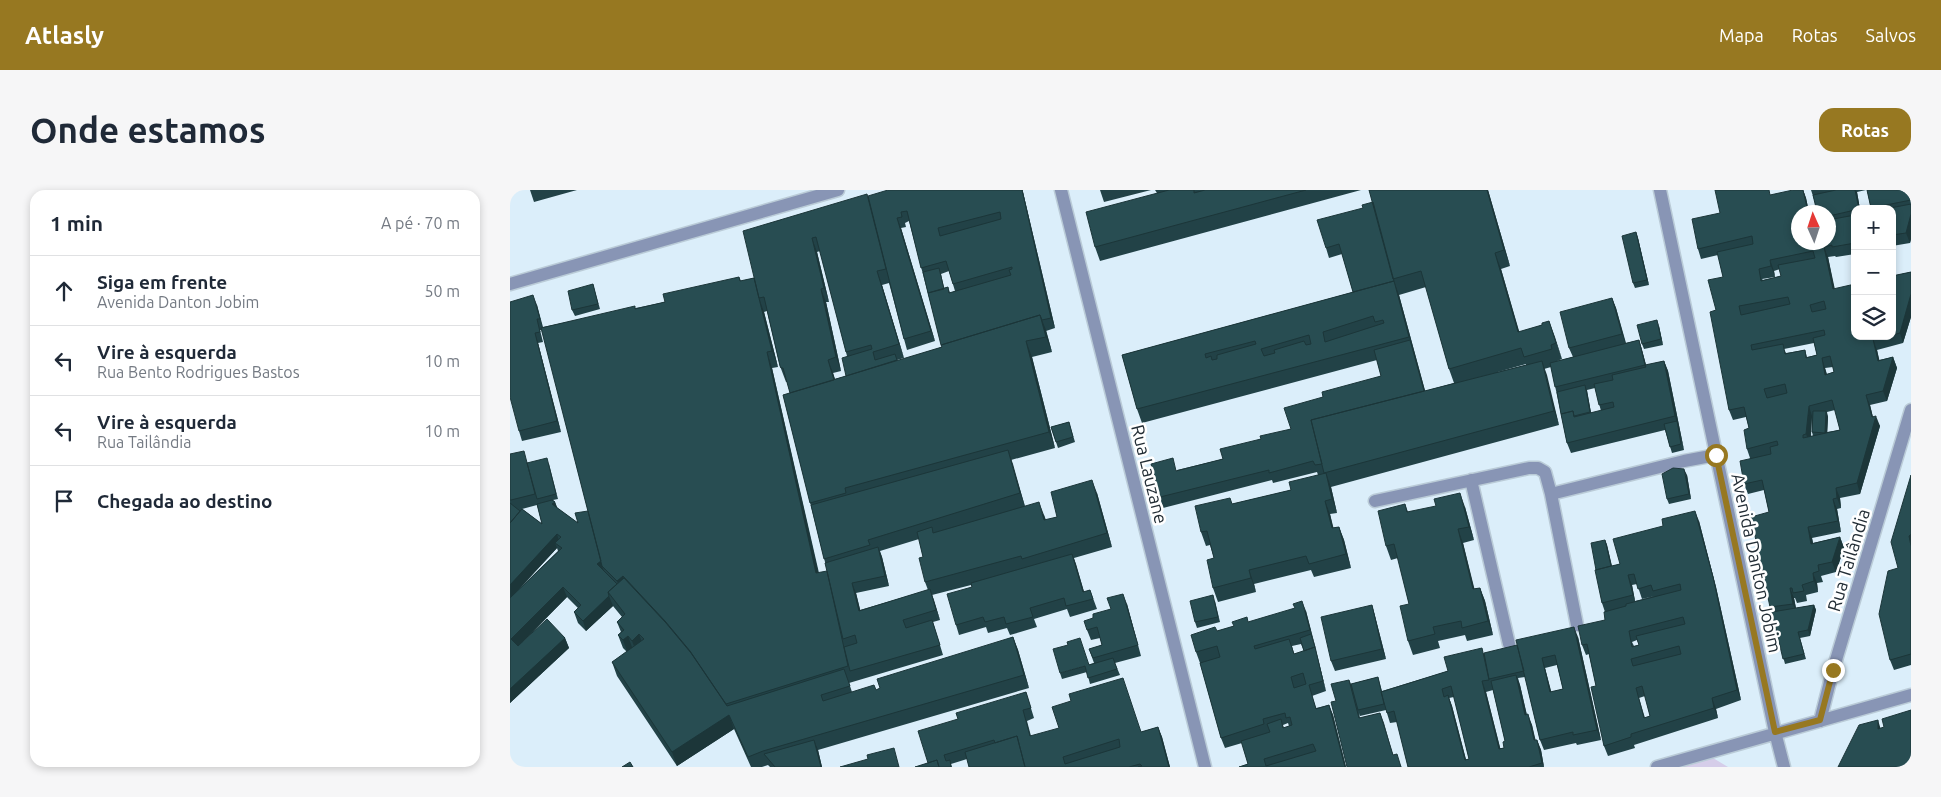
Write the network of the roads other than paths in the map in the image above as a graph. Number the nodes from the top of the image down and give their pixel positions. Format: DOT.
graph roads {
  1 [pos="838,190"];
  2 [pos="1061,190"];
  3 [pos="1660,190"];
  4 [pos="510,284"];
  5 [pos="1911,410"];
  6 [pos="1716,455"];
  7 [pos="1471,480"];
  8 [pos="1551,494"];
  9 [pos="1375,501"];
  10 [pos="1577,626"];
  11 [pos="1509,644"];
  12 [pos="1911,695"];
  13 [pos="1820,720"];
  14 [pos="1775,732"];
  15 [pos="1205,767"];
  16 [pos="1657,767"];
  17 [pos="1784,767"];
  1 -- 4 [label="street"];
  2 -- 15 [label="street, Rua Lauzane"];
  3 -- 6 [label="street, Avenida Danton Jobim"];
  5 -- 13 [label="street, Rua Tailândia"];
  6 -- 8 [label="street"];
  6 -- 14 [label="street, Avenida Danton Jobim"];
  7 -- 8 [label="street"];
  7 -- 9 [label="street"];
  7 -- 11 [label="street"];
  8 -- 10 [label="street"];
  12 -- 13 [label="street"];
  13 -- 14 [label="street"];
  14 -- 16 [label="street"];
  14 -- 17 [label="street, Avenida Danton Jobim"];
}
